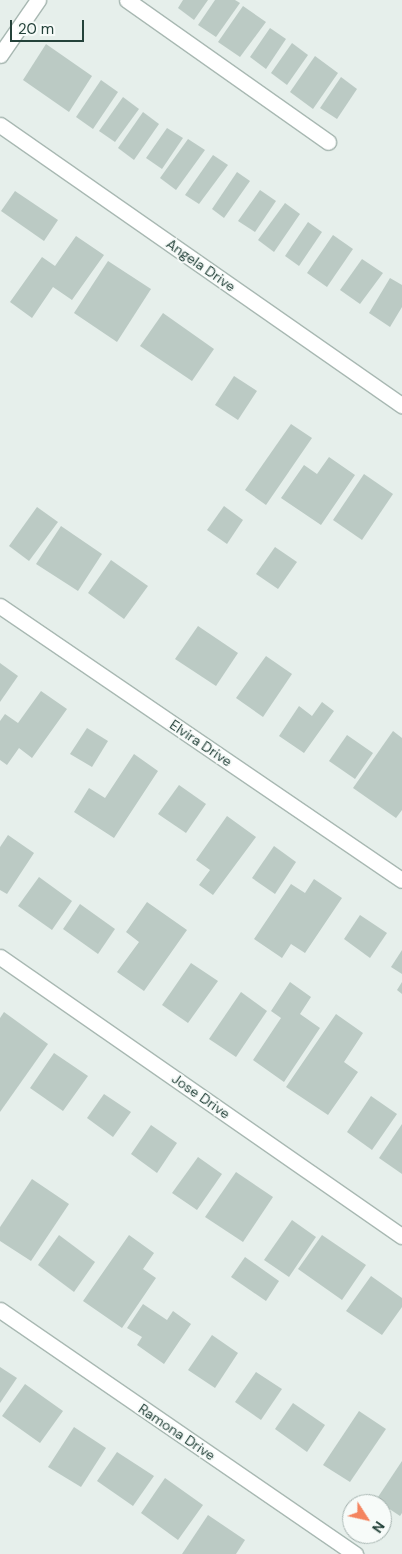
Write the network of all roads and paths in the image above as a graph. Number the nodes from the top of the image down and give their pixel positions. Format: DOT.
graph roads {
  1 [pos="38,0"];
  2 [pos="126,0"];
  3 [pos="0,55"];
  4 [pos="0,125"];
  5 [pos="328,142"];
  6 [pos="402,405"];
  7 [pos="0,606"];
  8 [pos="402,880"];
  9 [pos="0,957"];
  10 [pos="402,1236"];
  11 [pos="0,1310"];
  12 [pos="355,1554"];
  1 -- 3 [label="street"];
  2 -- 5 [label="street"];
  4 -- 6 [label="street, Angela Drive"];
  7 -- 8 [label="street, Elvira Drive"];
  9 -- 10 [label="street, Jose Drive"];
  11 -- 12 [label="street, Ramona Drive"];
}
